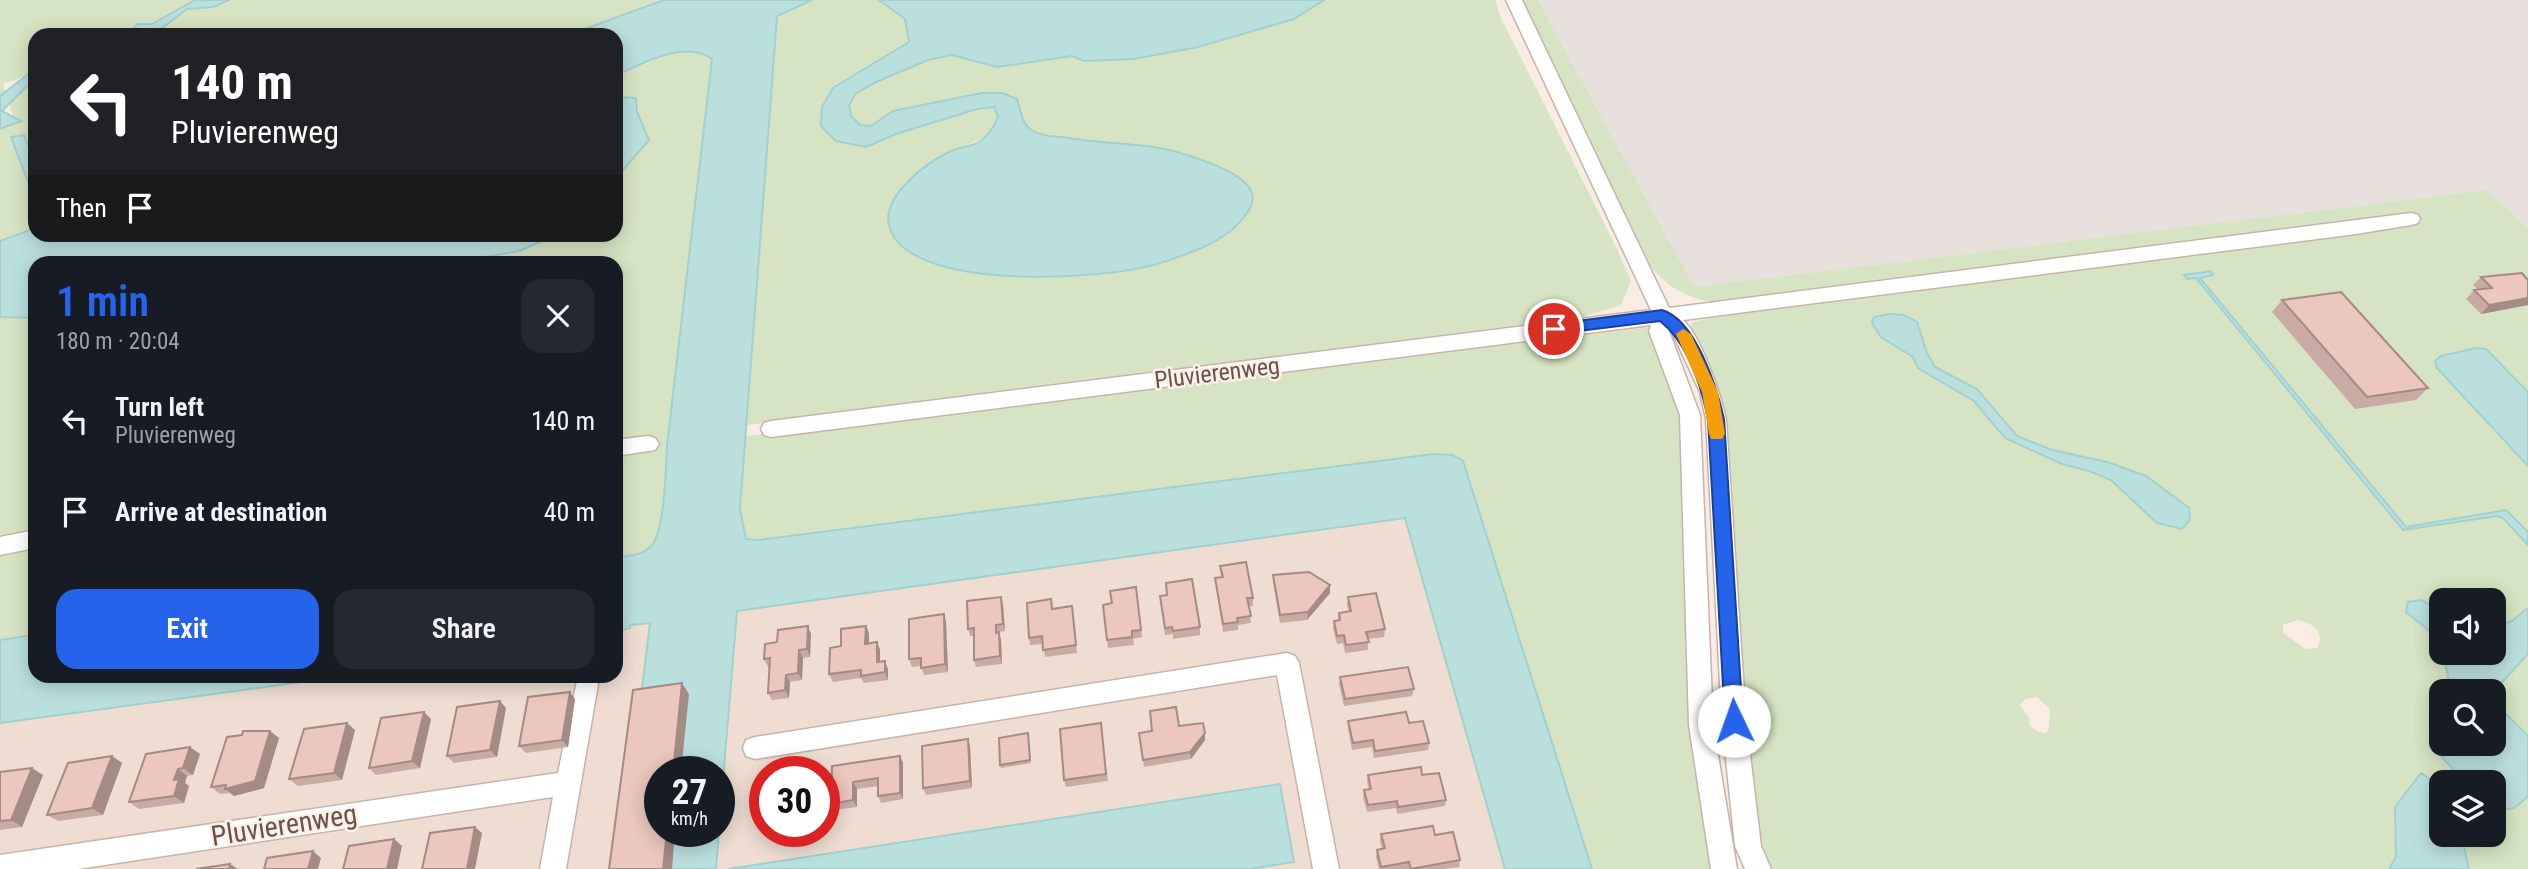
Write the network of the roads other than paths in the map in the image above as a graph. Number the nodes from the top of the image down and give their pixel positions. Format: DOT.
graph roads {
  1 [pos="1514,0"];
  2 [pos="2411,219"];
  3 [pos="1662,315"];
  4 [pos="771,429"];
  5 [pos="648,444"];
  6 [pos="623,447"];
  7 [pos="28,541"];
  8 [pos="0,546"];
  9 [pos="586,684"];
  10 [pos="755,748"];
  11 [pos="568,783"];
  12 [pos="0,868"];
  13 [pos="553,869"];
  14 [pos="1326,869"];
  15 [pos="1724,869"];
  16 [pos="1758,869"];
  1 -- 3 [label="street"];
  2 -- 3 [label="street, Pluvierenweg"];
  3 -- 4 [label="street, Pluvierenweg"];
  3 -- 15 [label="street"];
  3 -- 16 [label="street"];
  5 -- 6 [label="street"];
  7 -- 8 [label="street"];
  9 -- 11 [label="street"];
  10 -- 14 [label="street"];
  11 -- 12 [label="street, Pluvierenweg"];
  11 -- 13 [label="street"];
}
